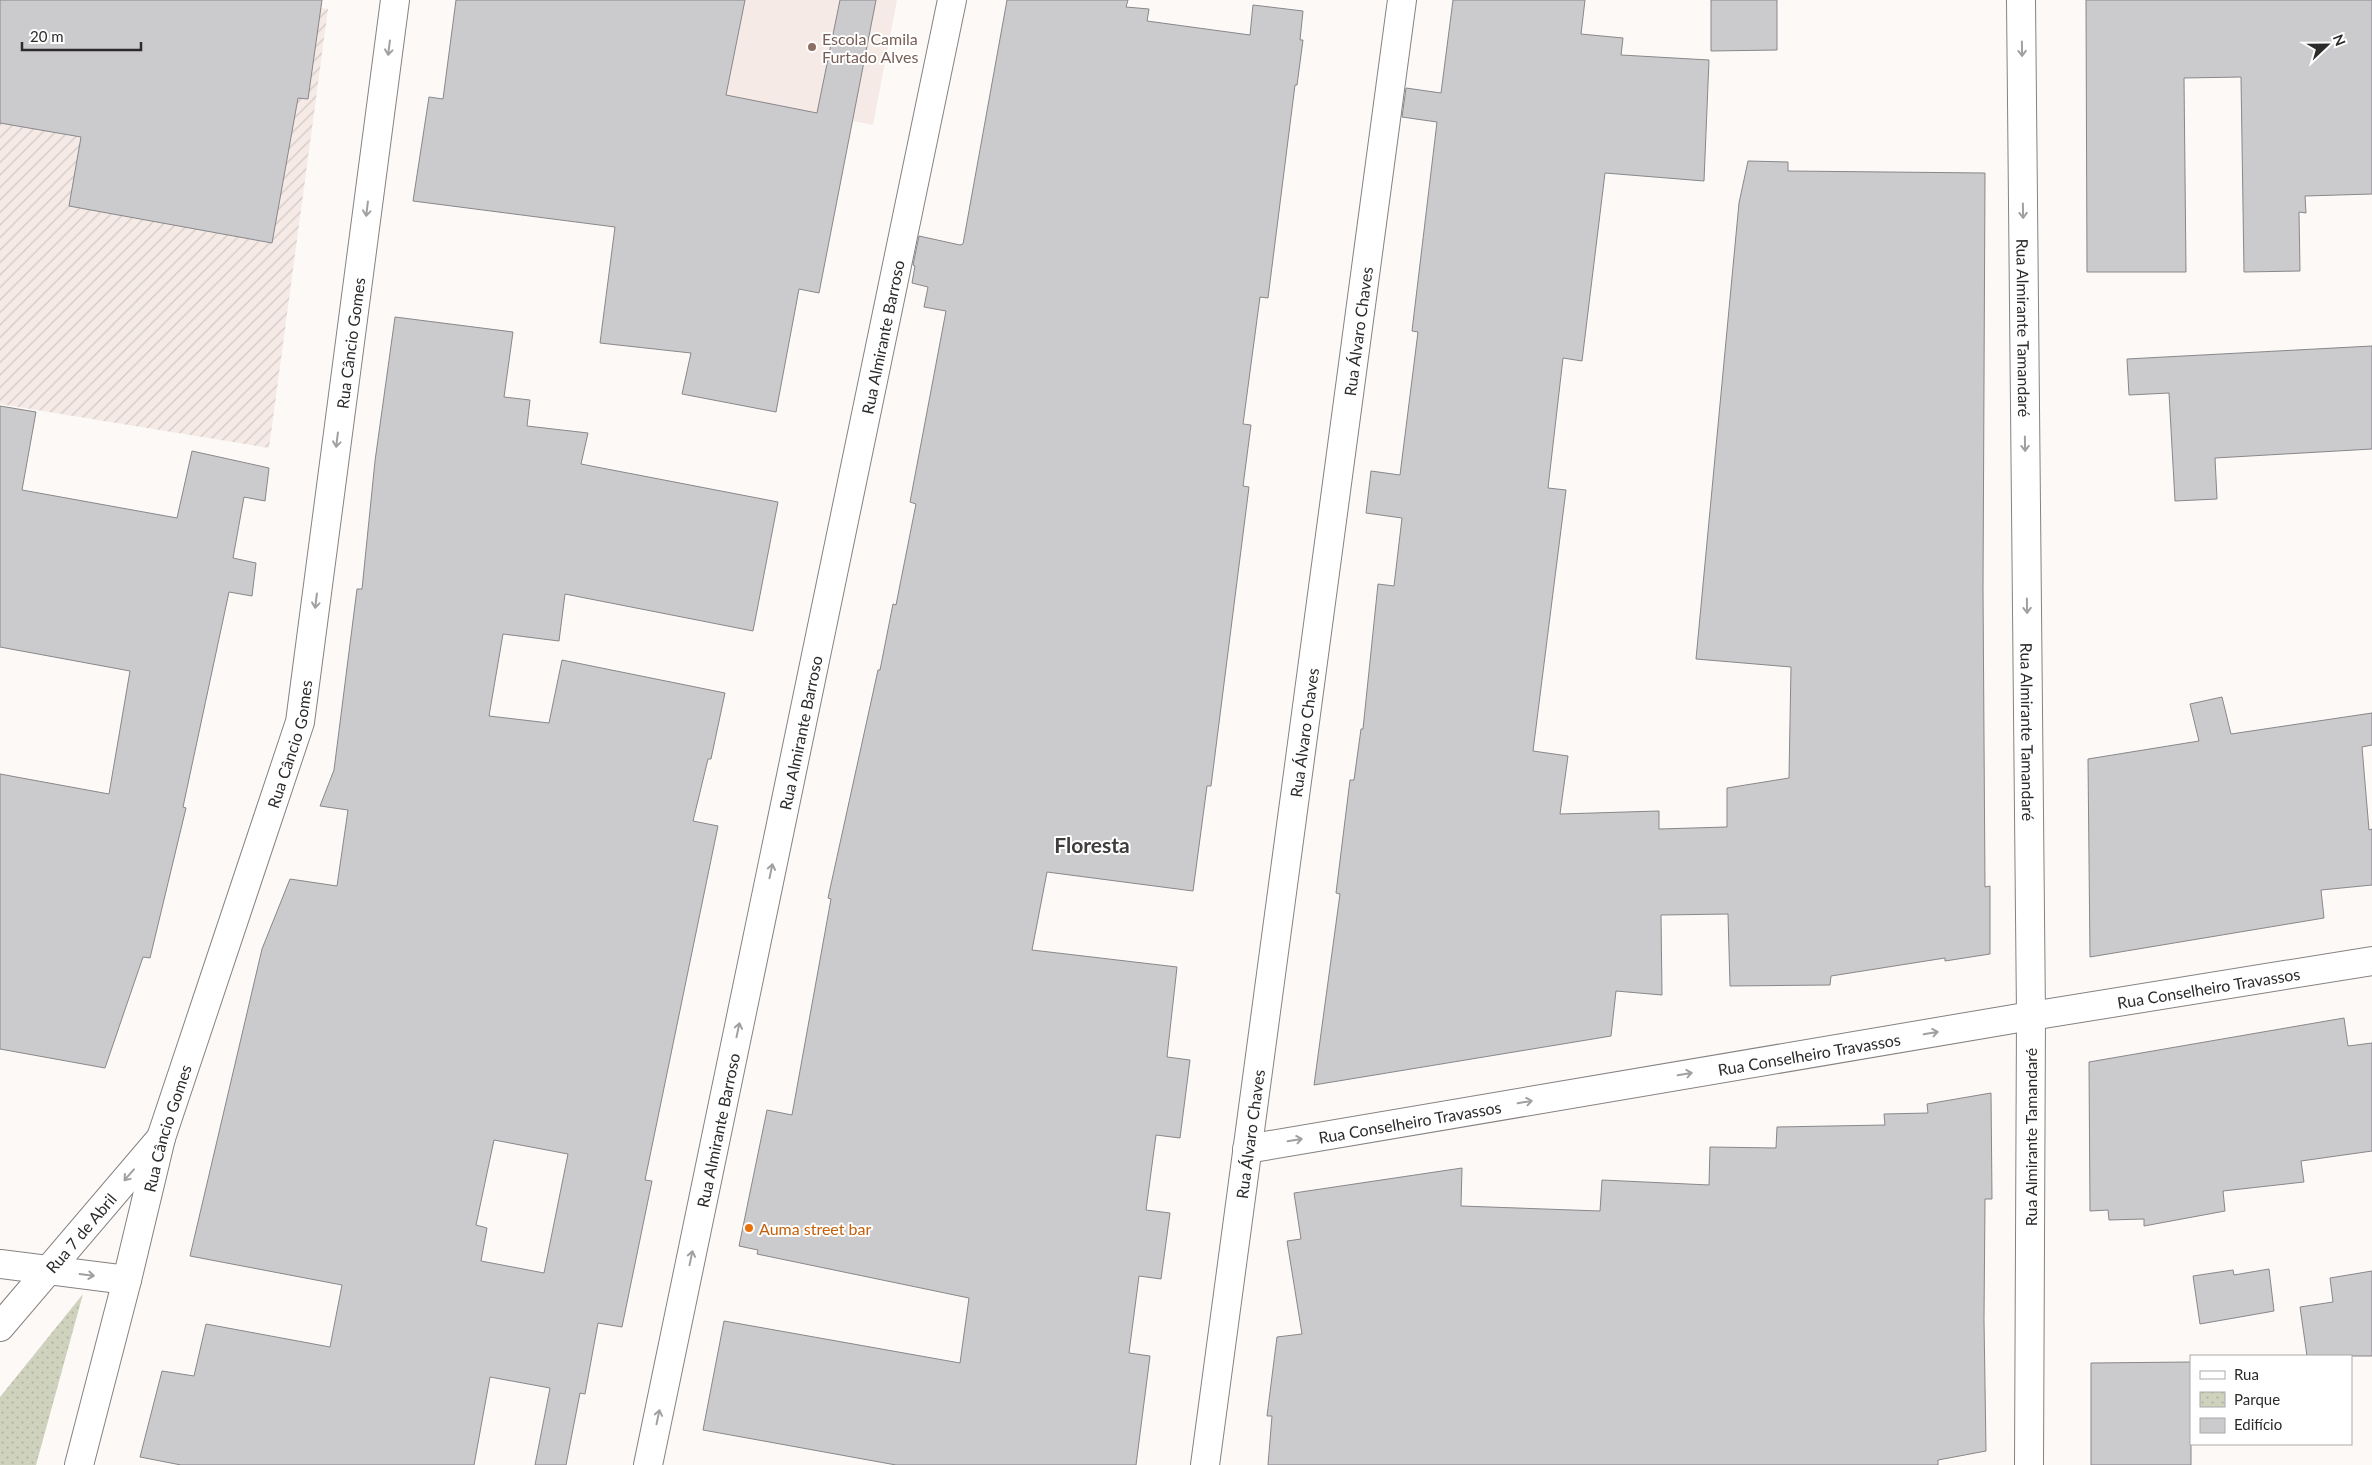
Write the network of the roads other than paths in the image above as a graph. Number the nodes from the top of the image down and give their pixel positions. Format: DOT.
graph roads {
  1 [pos="395,0"];
  2 [pos="952,0"];
  3 [pos="1402,0"];
  4 [pos="2021,0"];
  5 [pos="2372,960"];
  6 [pos="2031,1016"];
  7 [pos="161,1138"];
  8 [pos="1247,1148"];
  9 [pos="0,1264"];
  10 [pos="47,1270"];
  11 [pos="127,1280"];
  12 [pos="0,1327"];
  13 [pos="79,1465"];
  14 [pos="648,1465"];
  15 [pos="1205,1465"];
  16 [pos="2029,1465"];
  1 -- 7 [label="street, Rua Câncio Gomes, one-way"];
  14 -- 2 [label="street, Rua Almirante Barroso, one-way"];
  3 -- 8 [label="street, Rua Álvaro Chaves"];
  4 -- 6 [label="street, Rua Almirante Tamandaré, one-way"];
  5 -- 6 [label="street, Rua Conselheiro Travassos"];
  8 -- 6 [label="street, Rua Conselheiro Travassos, one-way"];
  6 -- 16 [label="street, Rua Almirante Tamandaré"];
  7 -- 10 [label="street, Rua 7 de Abril, one-way"];
  7 -- 11 [label="street, Rua Câncio Gomes"];
  8 -- 15 [label="street, Rua Álvaro Chaves"];
  9 -- 10 [label="street"];
  10 -- 11 [label="street, one-way"];
  10 -- 12 [label="street, Rua 7 de Abril"];
  11 -- 13 [label="street, Rua Câncio Gomes"];
}
